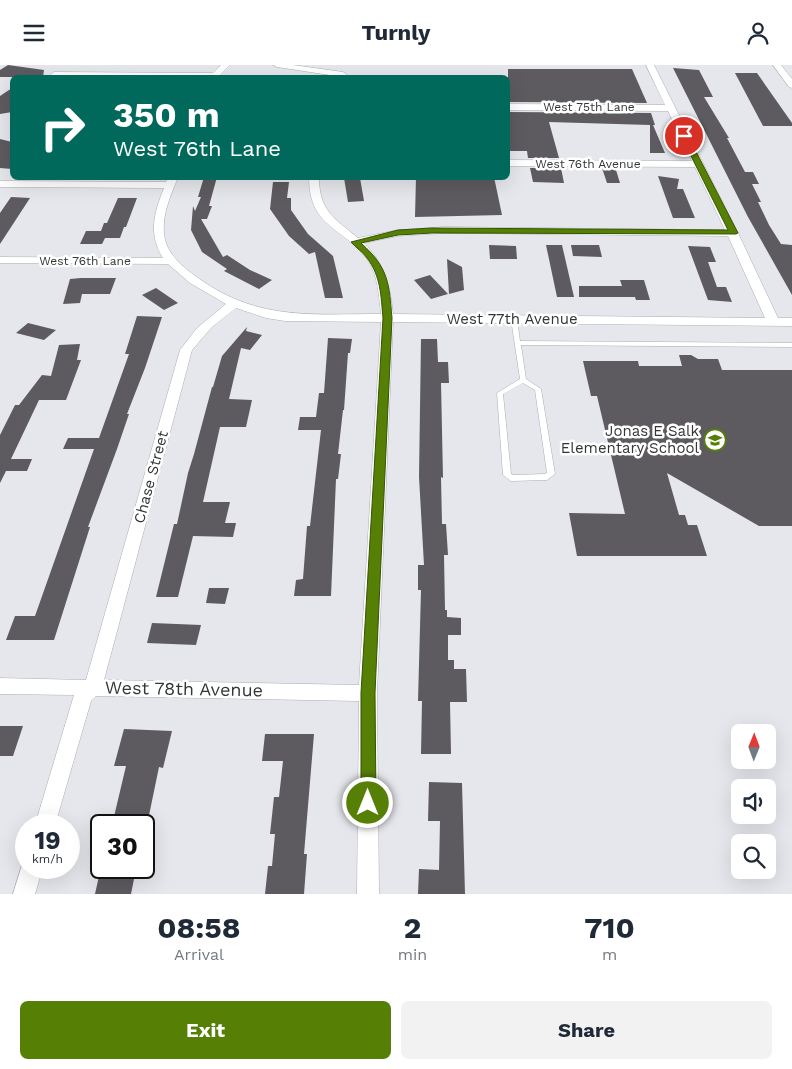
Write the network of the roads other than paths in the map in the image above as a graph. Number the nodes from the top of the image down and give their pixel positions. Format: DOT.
graph roads {
  1 [pos="226,65"];
  2 [pos="277,65"];
  3 [pos="650,65"];
  4 [pos="777,65"];
  5 [pos="343,74"];
  6 [pos="217,75"];
  7 [pos="792,85"];
  8 [pos="510,107"];
  9 [pos="671,108"];
  10 [pos="510,163"];
  11 [pos="698,164"];
  12 [pos="314,180"];
  13 [pos="172,181"];
  14 [pos="0,184"];
  15 [pos="733,233"];
  16 [pos="355,242"];
  17 [pos="0,260"];
  18 [pos="170,261"];
  19 [pos="234,304"];
  20 [pos="387,318"];
  21 [pos="514,319"];
  22 [pos="773,321"];
  23 [pos="792,322"];
  24 [pos="518,343"];
  25 [pos="792,345"];
  26 [pos="523,380"];
  27 [pos="0,686"];
  28 [pos="93,687"];
  29 [pos="368,693"];
  30 [pos="48,814"];
  31 [pos="28,879"];
  32 [pos="24,894"];
  33 [pos="368,894"];
  1 -- 6 [label="street"];
  2 -- 5 [label="street"];
  3 -- 9 [label="street"];
  4 -- 7 [label="street"];
  8 -- 9 [label="street, West 75th Lane"];
  9 -- 11 [label="street"];
  10 -- 11 [label="street, West 76th Avenue"];
  11 -- 15 [label="street"];
  12 -- 16 [label="street"];
  13 -- 14 [label="street"];
  13 -- 18 [label="street"];
  15 -- 16 [label="street"];
  15 -- 22 [label="street"];
  16 -- 20 [label="street"];
  17 -- 18 [label="street, West 76th Lane"];
  18 -- 19 [label="street"];
  19 -- 20 [label="street, West 77th Avenue"];
  19 -- 28 [label="street, Chase Street"];
  20 -- 21 [label="street, West 77th Avenue"];
  20 -- 29 [label="street"];
  21 -- 22 [label="street, West 77th Avenue"];
  21 -- 24 [label="lane"];
  22 -- 23 [label="street, West 77th Avenue"];
  24 -- 25 [label="lane"];
  24 -- 26 [label="lane"];
  26 -- 26 [label="lane"];
  27 -- 28 [label="street, West 78th Avenue"];
  28 -- 29 [label="street, West 78th Avenue"];
  28 -- 30 [label="street, Chase Street"];
  29 -- 33 [label="street"];
  31 -- 32 [label="street"];
}
